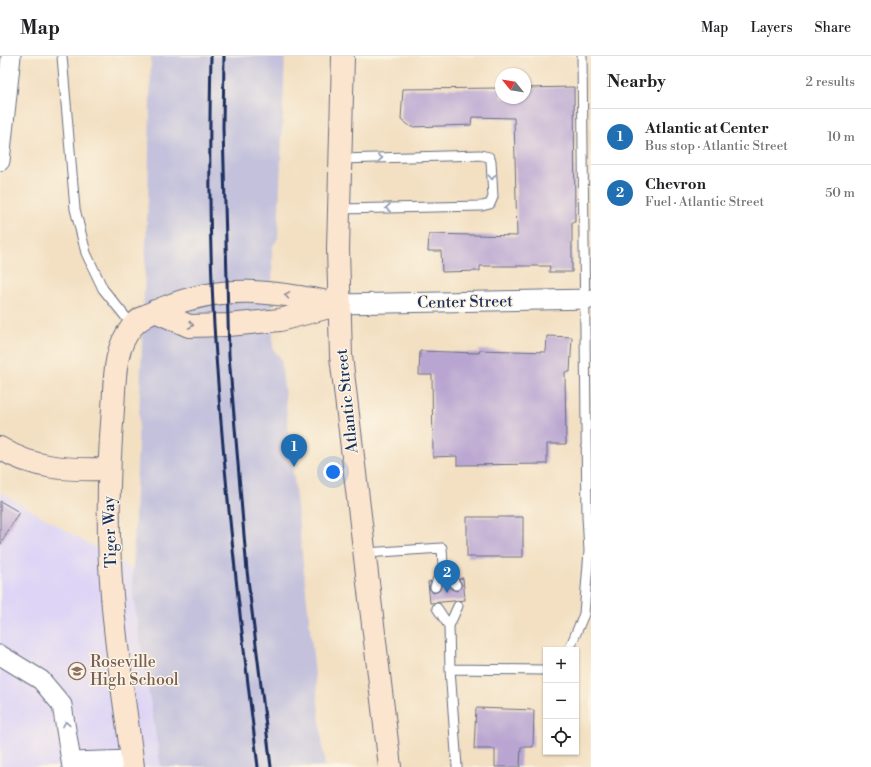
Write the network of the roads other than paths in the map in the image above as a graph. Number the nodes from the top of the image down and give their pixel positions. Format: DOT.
graph roads {
  1 [pos="11,56"];
  2 [pos="62,56"];
  3 [pos="343,56"];
  4 [pos="582,56"];
  5 [pos="341,159"];
  6 [pos="0,162"];
  7 [pos="340,209"];
  8 [pos="588,300"];
  9 [pos="340,304"];
  10 [pos="155,311"];
  11 [pos="132,326"];
  12 [pos="0,448"];
  13 [pos="108,469"];
  14 [pos="364,554"];
  15 [pos="443,565"];
  16 [pos="456,584"];
  17 [pos="435,587"];
  18 [pos="458,606"];
  19 [pos="437,608"];
  20 [pos="449,626"];
  21 [pos="570,647"];
  22 [pos="0,655"];
  23 [pos="450,669"];
  24 [pos="543,669"];
  25 [pos="133,764"];
  26 [pos="72,765"];
  27 [pos="390,767"];
  28 [pos="457,767"];
  1 -- 6 [label="street"];
  2 -- 11 [label="lane"];
  3 -- 5 [label="street, Atlantic Street"];
  4 -- 8 [label="lane"];
  5 -- 7 [label="street, Atlantic Street"];
  5 -- 7 [label="lane, one-way"];
  7 -- 9 [label="street, Atlantic Street"];
  8 -- 9 [label="street, Center Street"];
  8 -- 21 [label="lane"];
  9 -- 10 [label="street, Tiger Way, one-way"];
  10 -- 9 [label="street, one-way"];
  9 -- 14 [label="street, Atlantic Street"];
  10 -- 11 [label="street, Tiger Way"];
  11 -- 13 [label="street, Tiger Way"];
  12 -- 13 [label="street"];
  13 -- 25 [label="street, Tiger Way"];
  14 -- 15 [label="lane"];
  14 -- 27 [label="street, Atlantic Street"];
  15 -- 16 [label="lane"];
  15 -- 17 [label="lane"];
  18 -- 20 [label="lane"];
  19 -- 20 [label="lane"];
  20 -- 23 [label="lane"];
  26 -- 22 [label="street, one-way"];
  23 -- 24 [label="lane"];
  23 -- 28 [label="lane"];
  25 -- 26 [label="street"];
}
